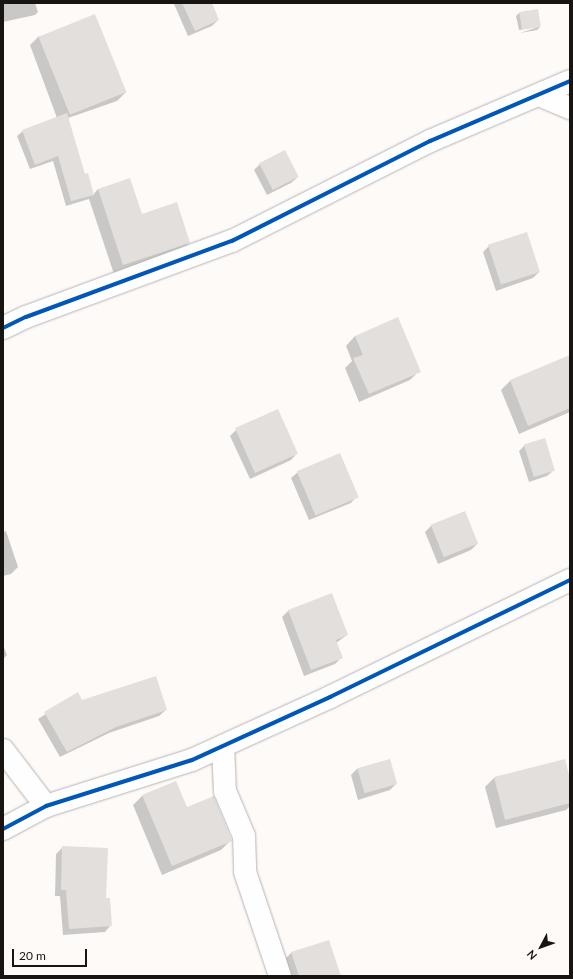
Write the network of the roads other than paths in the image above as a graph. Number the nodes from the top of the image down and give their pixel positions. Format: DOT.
graph roads {
  1 [pos="570,81"];
  2 [pos="539,95"];
  3 [pos="570,108"];
  4 [pos="3,328"];
  5 [pos="570,580"];
  6 [pos="223,746"];
  7 [pos="3,750"];
  8 [pos="46,806"];
  9 [pos="3,829"];
  10 [pos="280,976"];
  1 -- 2 [label="street"];
  2 -- 3 [label="street"];
  2 -- 4 [label="street"];
  5 -- 6 [label="street"];
  6 -- 8 [label="street"];
  6 -- 10 [label="street"];
  7 -- 8 [label="street"];
  8 -- 9 [label="street"];
}
